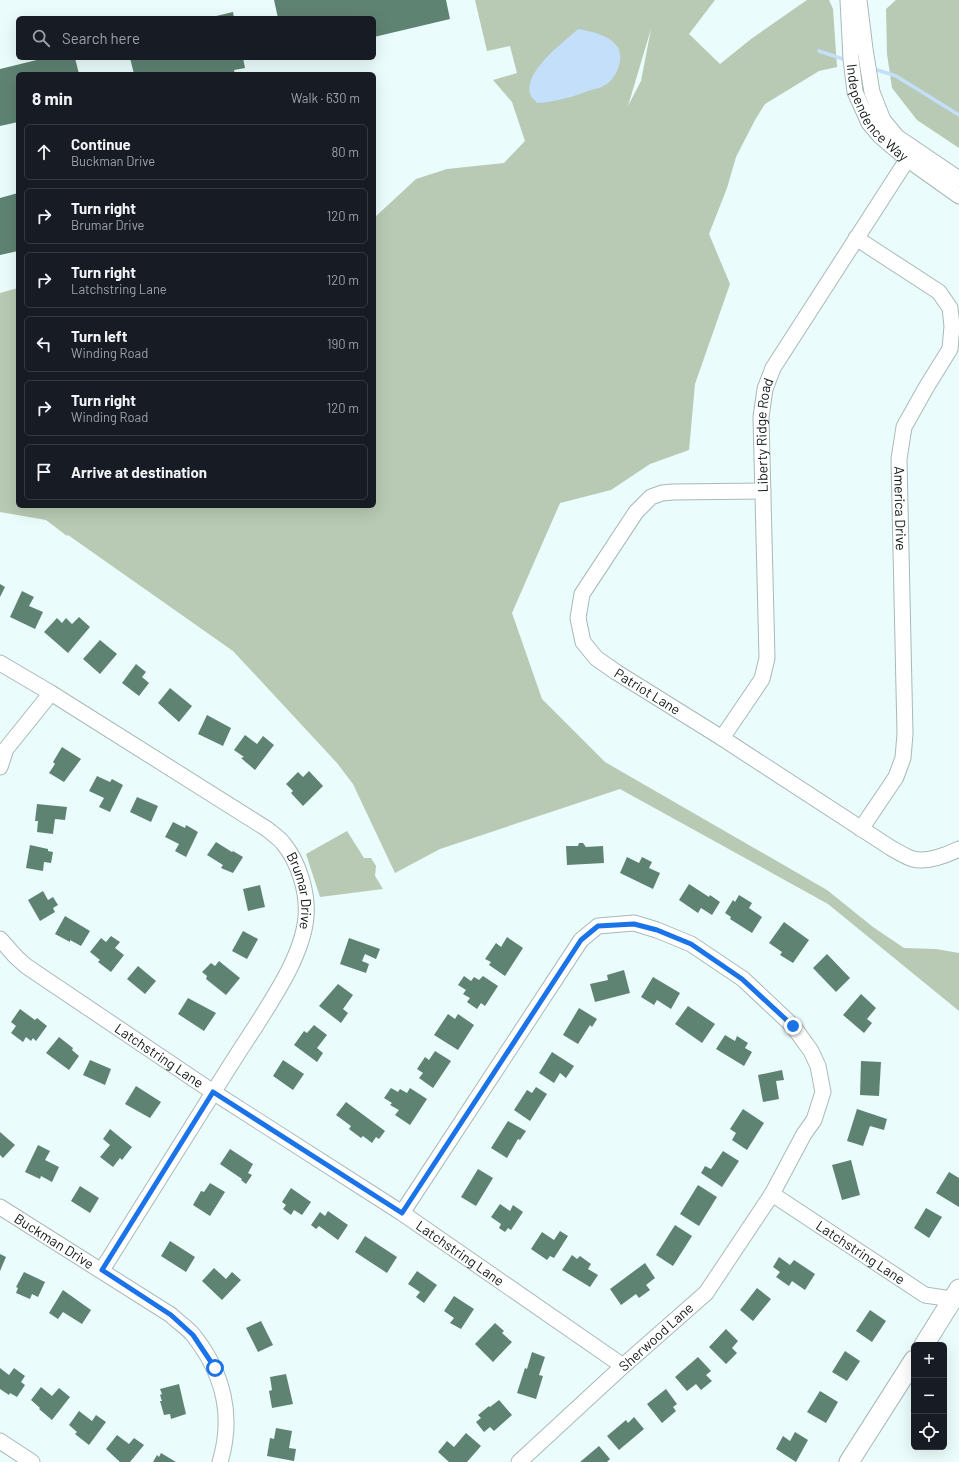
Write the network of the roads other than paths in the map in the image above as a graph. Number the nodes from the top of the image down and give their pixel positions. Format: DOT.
graph roads {
  1 [pos="848,0"];
  2 [pos="859,0"];
  3 [pos="911,154"];
  4 [pos="959,179"];
  5 [pos="959,196"];
  6 [pos="856,238"];
  7 [pos="763,491"];
  8 [pos="0,663"];
  9 [pos="51,693"];
  10 [pos="722,738"];
  11 [pos="0,767"];
  12 [pos="861,829"];
  13 [pos="959,849"];
  14 [pos="0,938"];
  15 [pos="213,1092"];
  16 [pos="772,1194"];
  17 [pos="0,1206"];
  18 [pos="402,1213"];
  19 [pos="102,1270"];
  20 [pos="957,1296"];
  21 [pos="926,1342"];
  22 [pos="911,1365"];
  23 [pos="623,1366"];
  24 [pos="0,1441"];
  25 [pos="32,1462"];
  26 [pos="220,1462"];
  27 [pos="519,1462"];
  28 [pos="849,1462"];
  1 -- 3 [label="street, Independence Way"];
  2 -- 3 [label="street, Independence Way"];
  3 -- 4 [label="street, Independence Way"];
  3 -- 5 [label="street, Independence Way"];
  3 -- 6 [label="street, Liberty Ridge Road"];
  6 -- 7 [label="street, Liberty Ridge Road"];
  6 -- 12 [label="street, America Drive"];
  7 -- 10 [label="street, Liberty Ridge Road"];
  7 -- 10 [label="street, Patriot Lane"];
  8 -- 9 [label="street, Brumar Drive"];
  9 -- 11 [label="street"];
  9 -- 15 [label="street, Brumar Drive"];
  10 -- 12 [label="street, Patriot Lane"];
  12 -- 13 [label="street, Patriot Lane"];
  14 -- 15 [label="street, Latchstring Lane"];
  15 -- 18 [label="street, Latchstring Lane"];
  15 -- 19 [label="street, Brumar Drive"];
  16 -- 18 [label="street, Sherwood Lane"];
  16 -- 20 [label="street, Latchstring Lane"];
  16 -- 23 [label="street, Sherwood Lane"];
  17 -- 19 [label="street, Buckman Drive"];
  18 -- 23 [label="street, Latchstring Lane"];
  19 -- 26 [label="street, Buckman Drive"];
  20 -- 21 [label="main road"];
  22 -- 28 [label="main road"];
  23 -- 27 [label="street, Sherwood Lane"];
  24 -- 25 [label="street"];
}
